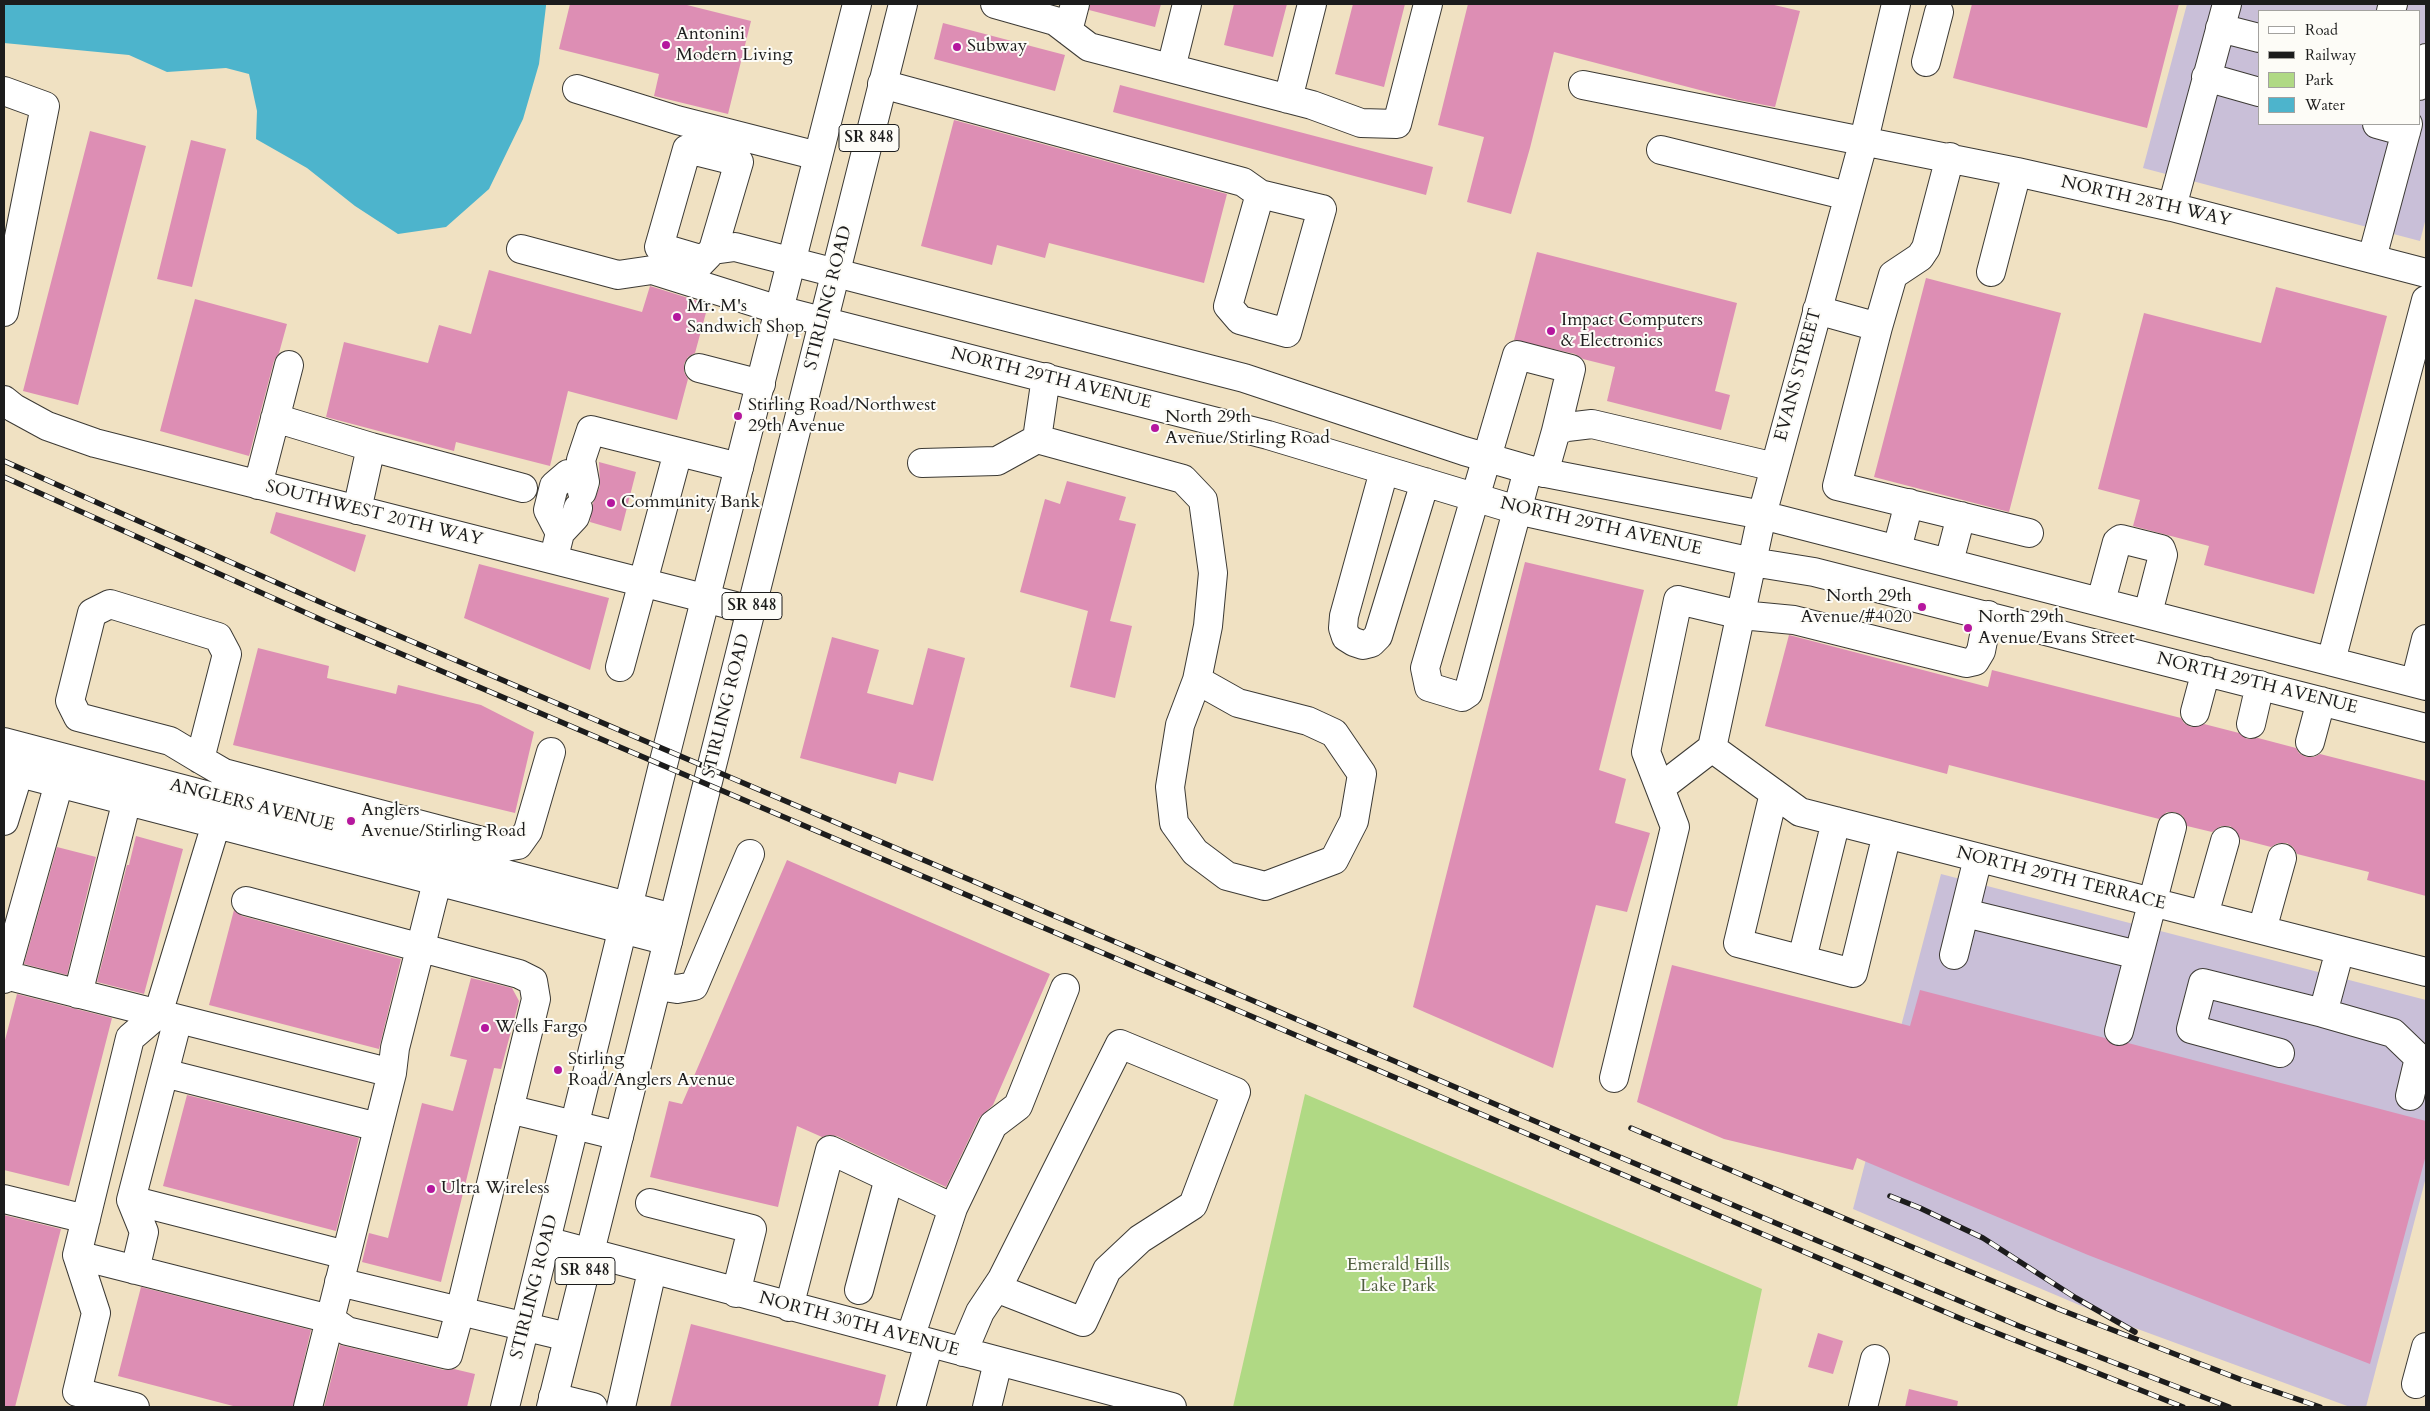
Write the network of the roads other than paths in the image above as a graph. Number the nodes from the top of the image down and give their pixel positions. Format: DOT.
graph roads {
  1 [pos="856,4"];
  2 [pos="903,4"];
  3 [pos="995,4"];
  4 [pos="1075,4"];
  5 [pos="1187,4"];
  6 [pos="1312,4"];
  7 [pos="1428,4"];
  8 [pos="1896,4"];
  9 [pos="1906,4"];
  10 [pos="1940,8"];
  11 [pos="2223,16"];
  12 [pos="1068,31"];
  13 [pos="2258,37"];
  14 [pos="1926,62"];
  15 [pos="1171,68"];
  16 [pos="2206,77"];
  17 [pos="882,84"];
  18 [pos="1583,85"];
  19 [pos="577,89"];
  20 [pos="4,91"];
  21 [pos="2258,92"];
  22 [pos="1288,99"];
  23 [pos="2384,125"];
  24 [pos="2407,128"];
  25 [pos="1864,140"];
  26 [pos="1661,150"];
  27 [pos="818,156"];
  28 [pos="1950,156"];
  29 [pos="2017,172"];
  30 [pos="1260,194"];
  31 [pos="1848,196"];
  32 [pos="2172,207"];
  33 [pos="521,249"];
  34 [pos="2372,258"];
  35 [pos="792,262"];
  36 [pos="700,263"];
  37 [pos="835,272"];
  38 [pos="1991,272"];
  39 [pos="2426,273"];
  40 [pos="2426,300"];
  41 [pos="779,310"];
  42 [pos="1817,310"];
  43 [pos="4,312"];
  44 [pos="823,321"];
  45 [pos="1878,326"];
  46 [pos="289,365"];
  47 [pos="699,368"];
  48 [pos="1046,377"];
  49 [pos="761,384"];
  50 [pos="4,400"];
  51 [pos="275,418"];
  52 [pos="1556,431"];
  53 [pos="1037,439"];
  54 [pos="371,447"];
  55 [pos="678,452"];
  56 [pos="1487,458"];
  57 [pos="922,463"];
  58 [pos="739,467"];
  59 [pos="1775,467"];
  60 [pos="1384,470"];
  61 [pos="1536,471"];
  62 [pos="1425,482"];
  63 [pos="258,485"];
  64 [pos="523,488"];
  65 [pos="1476,498"];
  66 [pos="1910,503"];
  67 [pos="356,510"];
  68 [pos="1517,510"];
  69 [pos="1762,515"];
  70 [pos="1961,516"];
  71 [pos="2029,533"];
  72 [pos="1897,549"];
  73 [pos="553,560"];
  74 [pos="1752,562"];
  75 [pos="1949,562"];
  76 [pos="642,582"];
  77 [pos="706,599"];
  78 [pos="2101,601"];
  79 [pos="751,610"];
  80 [pos="2148,613"];
  81 [pos="1741,615"];
  82 [pos="1988,615"];
  83 [pos="2426,639"];
  84 [pos="2331,661"];
  85 [pos="620,666"];
  86 [pos="2206,671"];
  87 [pos="1197,680"];
  88 [pos="2420,684"];
  89 [pos="2260,685"];
  90 [pos="2321,701"];
  91 [pos="2195,712"];
  92 [pos="2251,724"];
  93 [pos="2426,728"];
  94 [pos="4,742"];
  95 [pos="2310,742"];
  96 [pos="1712,748"];
  97 [pos="551,752"];
  98 [pos="200,759"];
  99 [pos="99,767"];
  100 [pos="11,770"];
  101 [pos="59,783"];
  102 [pos="1660,788"];
  103 [pos="1774,793"];
  104 [pos="127,800"];
  105 [pos="1836,821"];
  106 [pos="4,822"];
  107 [pos="216,824"];
  108 [pos="2172,827"];
  109 [pos="1887,834"];
  110 [pos="414,836"];
  111 [pos="2225,841"];
  112 [pos="750,854"];
  113 [pos="1978,858"];
  114 [pos="2282,858"];
  115 [pos="437,882"];
  116 [pos="246,901"];
  117 [pos="2152,902"];
  118 [pos="1965,913"];
  119 [pos="2204,916"];
  120 [pos="627,918"];
  121 [pos="670,929"];
  122 [pos="2262,930"];
  123 [pos="422,948"];
  124 [pos="2340,950"];
  125 [pos="1954,955"];
  126 [pos="2138,955"];
  127 [pos="1802,959"];
  128 [pos="2426,972"];
  129 [pos="4,977"];
  130 [pos="657,986"];
  131 [pos="1065,988"];
  132 [pos="78,994"];
  133 [pos="2323,1013"];
  134 [pos="168,1016"];
  135 [pos="2119,1031"];
  136 [pos="2280,1053"];
  137 [pos="164,1073"];
  138 [pos="392,1073"];
  139 [pos="1614,1078"];
  140 [pos="2410,1096"];
  141 [pos="509,1109"];
  142 [pos="575,1125"];
  143 [pos="378,1127"];
  144 [pos="619,1136"];
  145 [pos="889,1178"];
  146 [pos="4,1199"];
  147 [pos="131,1200"];
  148 [pos="650,1203"];
  149 [pos="953,1208"];
  150 [pos="86,1219"];
  151 [pos="546,1241"];
  152 [pos="589,1254"];
  153 [pos="77,1255"];
  154 [pos="346,1255"];
  155 [pos="135,1270"];
  156 [pos="652,1271"];
  157 [pos="339,1282"];
  158 [pos="996,1288"];
  159 [pos="859,1290"];
  160 [pos="736,1293"];
  161 [pos="789,1307"];
  162 [pos="460,1311"];
  163 [pos="330,1319"];
  164 [pos="525,1327"];
  165 [pos="568,1337"];
  166 [pos="919,1341"];
  167 [pos="2426,1347"];
  168 [pos="962,1352"];
  169 [pos="1875,1359"];
  170 [pos="998,1362"];
  171 [pos="2416,1384"];
  172 [pos="1118,1400"];
  173 [pos="552,1402"];
  174 [pos="135,1407"];
  175 [pos="308,1407"];
  176 [pos="505,1407"];
  177 [pos="593,1407"];
  178 [pos="621,1407"];
  179 [pos="911,1407"];
  180 [pos="987,1407"];
  181 [pos="1172,1407"];
  182 [pos="1863,1407"];
  1 -- 27 [label="street, STIRLING ROAD / SR 848"];
  2 -- 17 [label="street, STIRLING ROAD / SR 848"];
  3 -- 12 [label="street"];
  4 -- 12 [label="street"];
  5 -- 15 [label="street"];
  6 -- 22 [label="street"];
  7 -- 22 [label="street"];
  8 -- 25 [label="street, EVANS STREET"];
  9 -- 10 [label="street"];
  10 -- 14 [label="street"];
  11 -- 13 [label="street"];
  11 -- 16 [label="street"];
  12 -- 15 [label="street"];
  15 -- 22 [label="street"];
  16 -- 21 [label="street"];
  16 -- 32 [label="street"];
  17 -- 30 [label="street"];
  17 -- 37 [label="street, STIRLING ROAD / SR 848"];
  18 -- 25 [label="street, NORTH 28TH WAY"];
  19 -- 27 [label="street"];
  20 -- 43 [label="street"];
  23 -- 24 [label="street"];
  24 -- 34 [label="street"];
  25 -- 28 [label="street, NORTH 28TH WAY"];
  25 -- 31 [label="street, EVANS STREET"];
  26 -- 31 [label="street"];
  27 -- 35 [label="street, STIRLING ROAD / SR 848"];
  28 -- 29 [label="street, NORTH 28TH WAY"];
  28 -- 45 [label="street"];
  29 -- 32 [label="street, NORTH 28TH WAY"];
  29 -- 38 [label="street"];
  30 -- 30 [label="street"];
  31 -- 42 [label="street, EVANS STREET"];
  32 -- 34 [label="street, NORTH 28TH WAY"];
  33 -- 36 [label="street"];
  34 -- 39 [label="street, NORTH 28TH WAY"];
  35 -- 36 [label="street"];
  35 -- 37 [label="street"];
  35 -- 41 [label="street, STIRLING ROAD / SR 848"];
  36 -- 36 [label="street"];
  36 -- 41 [label="street, NORTH 29TH AVENUE"];
  37 -- 44 [label="street, STIRLING ROAD / SR 848"];
  37 -- 56 [label="street"];
  40 -- 84 [label="street"];
  41 -- 44 [label="street, NORTH 29TH AVENUE"];
  41 -- 49 [label="street, STIRLING ROAD / SR 848"];
  42 -- 45 [label="street"];
  42 -- 59 [label="street, EVANS STREET"];
  44 -- 48 [label="street, NORTH 29TH AVENUE"];
  44 -- 79 [label="street, STIRLING ROAD / SR 848"];
  45 -- 66 [label="street"];
  46 -- 51 [label="street"];
  47 -- 49 [label="street"];
  48 -- 53 [label="street"];
  48 -- 60 [label="street, NORTH 29TH AVENUE"];
  49 -- 58 [label="street, STIRLING ROAD / SR 848"];
  50 -- 63 [label="street, SOUTHWEST 20TH WAY"];
  51 -- 54 [label="street"];
  51 -- 63 [label="street"];
  52 -- 56 [label="street"];
  52 -- 59 [label="street"];
  52 -- 61 [label="street"];
  53 -- 57 [label="street"];
  53 -- 87 [label="street"];
  54 -- 64 [label="street"];
  54 -- 67 [label="street"];
  55 -- 58 [label="street"];
  55 -- 73 [label="street"];
  55 -- 76 [label="street"];
  56 -- 61 [label="street"];
  56 -- 65 [label="street"];
  58 -- 77 [label="street, STIRLING ROAD / SR 848"];
  59 -- 69 [label="street, EVANS STREET"];
  60 -- 62 [label="street, NORTH 29TH AVENUE"];
  60 -- 62 [label="street"];
  61 -- 68 [label="street"];
  61 -- 69 [label="street"];
  62 -- 65 [label="street, NORTH 29TH AVENUE"];
  63 -- 67 [label="street, SOUTHWEST 20TH WAY"];
  65 -- 68 [label="street, NORTH 29TH AVENUE"];
  65 -- 68 [label="street"];
  66 -- 70 [label="street"];
  66 -- 72 [label="street"];
  67 -- 73 [label="street, SOUTHWEST 20TH WAY"];
  68 -- 74 [label="street, NORTH 29TH AVENUE"];
  69 -- 72 [label="street"];
  69 -- 74 [label="street, EVANS STREET"];
  70 -- 71 [label="street"];
  70 -- 75 [label="street"];
  72 -- 75 [label="street"];
  73 -- 76 [label="street, SOUTHWEST 20TH WAY"];
  74 -- 81 [label="street, EVANS STREET"];
  74 -- 82 [label="street, NORTH 29TH AVENUE"];
  75 -- 78 [label="street"];
  76 -- 77 [label="street, SOUTHWEST 20TH WAY"];
  76 -- 85 [label="street"];
  77 -- 79 [label="street, SOUTHWEST 20TH WAY"];
  77 -- 120 [label="street, STIRLING ROAD / SR 848"];
  78 -- 80 [label="street"];
  78 -- 80 [label="street"];
  79 -- 121 [label="street, STIRLING ROAD / SR 848"];
  80 -- 84 [label="street"];
  81 -- 82 [label="street"];
  81 -- 96 [label="street, EVANS STREET"];
  81 -- 102 [label="street"];
  82 -- 86 [label="street, NORTH 29TH AVENUE"];
  83 -- 88 [label="street"];
  84 -- 88 [label="street"];
  86 -- 89 [label="street, NORTH 29TH AVENUE"];
  86 -- 91 [label="street"];
  87 -- 87 [label="street"];
  89 -- 90 [label="street, NORTH 29TH AVENUE"];
  89 -- 92 [label="street"];
  90 -- 93 [label="street, NORTH 29TH AVENUE"];
  90 -- 95 [label="street"];
  94 -- 99 [label="street, ANGLERS AVENUE"];
  96 -- 102 [label="street"];
  96 -- 103 [label="street, NORTH 29TH TERRACE"];
  97 -- 110 [label="street"];
  98 -- 98 [label="street"];
  98 -- 110 [label="street"];
  99 -- 101 [label="street"];
  99 -- 110 [label="street, ANGLERS AVENUE"];
  100 -- 101 [label="street, ANGLERS AVENUE"];
  100 -- 106 [label="street"];
  101 -- 104 [label="street, ANGLERS AVENUE"];
  101 -- 129 [label="street"];
  102 -- 139 [label="street"];
  103 -- 105 [label="street, NORTH 29TH TERRACE"];
  103 -- 127 [label="street"];
  104 -- 107 [label="street, ANGLERS AVENUE"];
  104 -- 132 [label="street"];
  105 -- 109 [label="street, NORTH 29TH TERRACE"];
  105 -- 127 [label="street"];
  107 -- 115 [label="street, ANGLERS AVENUE"];
  107 -- 134 [label="street"];
  108 -- 117 [label="street"];
  109 -- 113 [label="street, NORTH 29TH TERRACE"];
  109 -- 127 [label="street"];
  110 -- 120 [label="street, ANGLERS AVENUE"];
  111 -- 119 [label="street"];
  112 -- 130 [label="street"];
  113 -- 117 [label="street, NORTH 29TH TERRACE"];
  113 -- 118 [label="street"];
  114 -- 122 [label="street"];
  115 -- 120 [label="street, ANGLERS AVENUE"];
  115 -- 123 [label="street"];
  116 -- 123 [label="street"];
  117 -- 119 [label="street, NORTH 29TH TERRACE"];
  117 -- 126 [label="street"];
  118 -- 125 [label="street"];
  118 -- 126 [label="street"];
  119 -- 122 [label="street, NORTH 29TH TERRACE"];
  120 -- 121 [label="street, ANGLERS AVENUE"];
  120 -- 142 [label="street, STIRLING ROAD / SR 848"];
  121 -- 130 [label="street, STIRLING ROAD / SR 848"];
  122 -- 124 [label="street, NORTH 29TH TERRACE"];
  123 -- 138 [label="street"];
  123 -- 141 [label="street"];
  124 -- 128 [label="street, NORTH 29TH TERRACE"];
  124 -- 133 [label="street"];
  126 -- 135 [label="street"];
  129 -- 132 [label="street"];
  130 -- 144 [label="street, STIRLING ROAD / SR 848"];
  131 -- 149 [label="street"];
  132 -- 134 [label="street"];
  133 -- 136 [label="street"];
  133 -- 140 [label="street"];
  134 -- 137 [label="street"];
  134 -- 138 [label="street"];
  134 -- 150 [label="street"];
  137 -- 143 [label="street"];
  137 -- 147 [label="street"];
  138 -- 143 [label="street"];
  141 -- 142 [label="street"];
  141 -- 162 [label="street"];
  142 -- 144 [label="street"];
  142 -- 151 [label="street, STIRLING ROAD / SR 848"];
  143 -- 154 [label="street"];
  144 -- 152 [label="street, STIRLING ROAD / SR 848"];
  145 -- 149 [label="street"];
  145 -- 159 [label="street"];
  145 -- 161 [label="street"];
  146 -- 150 [label="street"];
  147 -- 154 [label="street"];
  147 -- 155 [label="street"];
  148 -- 160 [label="street"];
  149 -- 166 [label="street"];
  150 -- 153 [label="street"];
  151 -- 152 [label="street, NORTH 30TH AVENUE"];
  151 -- 164 [label="street, STIRLING ROAD / SR 848"];
  152 -- 156 [label="street, NORTH 30TH AVENUE"];
  152 -- 165 [label="street, STIRLING ROAD / SR 848"];
  153 -- 155 [label="street"];
  153 -- 174 [label="street"];
  154 -- 157 [label="street"];
  155 -- 163 [label="street"];
  156 -- 160 [label="street, NORTH 30TH AVENUE"];
  156 -- 178 [label="street"];
  157 -- 162 [label="street"];
  157 -- 163 [label="street"];
  158 -- 158 [label="street"];
  158 -- 168 [label="street"];
  160 -- 161 [label="street, NORTH 30TH AVENUE"];
  161 -- 166 [label="street, NORTH 30TH AVENUE"];
  162 -- 163 [label="street"];
  162 -- 164 [label="street"];
  163 -- 175 [label="street"];
  164 -- 165 [label="street"];
  164 -- 176 [label="street, STIRLING ROAD / SR 848"];
  165 -- 173 [label="street, STIRLING ROAD / SR 848"];
  166 -- 168 [label="street, NORTH 30TH AVENUE"];
  166 -- 179 [label="street"];
  167 -- 171 [label="street"];
  168 -- 170 [label="street, NORTH 30TH AVENUE"];
  169 -- 182 [label="street"];
  170 -- 172 [label="street, NORTH 30TH AVENUE"];
  170 -- 180 [label="street"];
  172 -- 181 [label="street, NORTH 30TH AVENUE"];
  173 -- 177 [label="street"];
}
